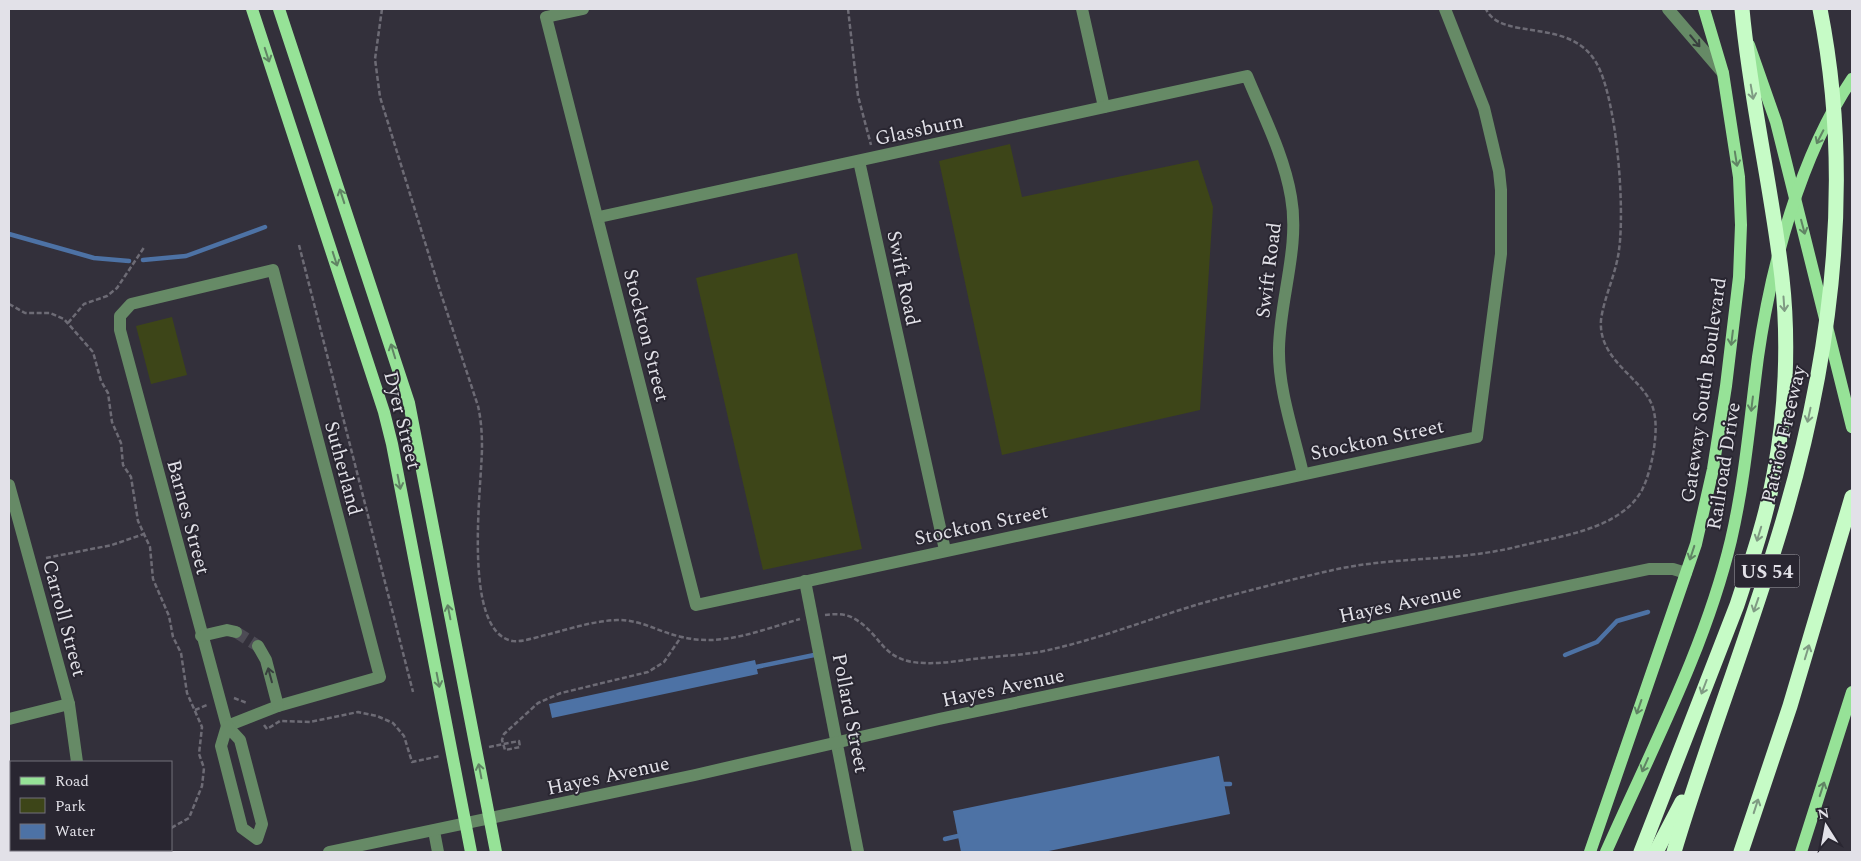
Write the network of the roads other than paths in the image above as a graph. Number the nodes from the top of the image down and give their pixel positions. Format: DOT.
graph roads {
  1 [pos="252,9"];
  2 [pos="279,9"];
  3 [pos="583,9"];
  4 [pos="1082,9"];
  5 [pos="1446,9"];
  6 [pos="1668,9"];
  7 [pos="1704,9"];
  8 [pos="1733,9"];
  9 [pos="1742,9"];
  10 [pos="1820,9"];
  11 [pos="1723,73"];
  12 [pos="1247,76"];
  13 [pos="1852,79"];
  14 [pos="1104,107"];
  15 [pos="859,161"];
  16 [pos="599,217"];
  17 [pos="120,316"];
  18 [pos="1852,427"];
  19 [pos="1303,474"];
  20 [pos="9,485"];
  21 [pos="1852,497"];
  22 [pos="945,550"];
  23 [pos="1686,573"];
  24 [pos="805,581"];
  25 [pos="236,632"];
  26 [pos="201,636"];
  27 [pos="258,646"];
  28 [pos="1852,692"];
  29 [pos="69,704"];
  30 [pos="278,706"];
  31 [pos="9,719"];
  32 [pos="227,726"];
  33 [pos="838,742"];
  34 [pos="77,761"];
  35 [pos="1699,769"];
  36 [pos="490,819"];
  37 [pos="466,825"];
  38 [pos="434,831"];
  39 [pos="257,839"];
  40 [pos="377,847"];
  41 [pos="260,852"];
  42 [pos="329,852"];
  43 [pos="438,852"];
  44 [pos="471,852"];
  45 [pos="496,852"];
  46 [pos="857,852"];
  47 [pos="1590,852"];
  48 [pos="1606,852"];
  49 [pos="1641,852"];
  50 [pos="1656,852"];
  51 [pos="1674,852"];
  52 [pos="1741,852"];
  53 [pos="1801,852"];
  1 -- 37 [label="main road, Dyer Street, one-way"];
  36 -- 2 [label="main road, Dyer Street, one-way"];
  3 -- 16 [label="street, Stockton Street"];
  4 -- 14 [label="street"];
  5 -- 19 [label="street, Stockton Street"];
  6 -- 11 [label="street, one-way"];
  7 -- 11 [label="main road, Gateway South Boulevard"];
  8 -- 18 [label="main road, one-way"];
  9 -- 49 [label="highway, one-way"];
  10 -- 35 [label="highway, Patriot Freeway / US 54, one-way"];
  11 -- 23 [label="main road, Gateway South Boulevard, one-way"];
  12 -- 14 [label="street, Glassburn"];
  12 -- 19 [label="street, Swift Road"];
  13 -- 48 [label="main road, Railroad Drive, one-way"];
  14 -- 15 [label="street, Glassburn"];
  15 -- 16 [label="street, Glassburn"];
  15 -- 22 [label="street, Swift Road"];
  16 -- 24 [label="street, Stockton Street"];
  17 -- 26 [label="street, Barnes Street"];
  17 -- 30 [label="street, Sutherland"];
  19 -- 22 [label="street, Stockton Street"];
  20 -- 29 [label="street, Carroll Street"];
  52 -- 21 [label="highway, US 54, one-way"];
  22 -- 24 [label="street, Stockton Street"];
  23 -- 33 [label="street, Hayes Avenue"];
  23 -- 47 [label="main road, Gateway South Boulevard, one-way"];
  24 -- 33 [label="street, Pollard Street"];
  25 -- 26 [label="street"];
  26 -- 32 [label="street, Barnes Street"];
  30 -- 27 [label="street, one-way"];
  53 -- 28 [label="main road, one-way"];
  29 -- 31 [label="street"];
  29 -- 34 [label="street, Carroll Street"];
  30 -- 32 [label="street, Sutherland"];
  32 -- 39 [label="street, Barnes Street"];
  32 -- 39 [label="street, Barnes Street"];
  33 -- 36 [label="street, Hayes Avenue"];
  33 -- 46 [label="street, Pollard Street"];
  35 -- 50 [label="highway"];
  35 -- 51 [label="highway, Patriot Freeway / US 54"];
  36 -- 37 [label="street, Hayes Avenue"];
  36 -- 45 [label="main road, Dyer Street"];
  37 -- 38 [label="street, Hayes Avenue"];
  37 -- 44 [label="main road, Dyer Street"];
  38 -- 40 [label="street, Hayes Avenue"];
  38 -- 43 [label="street"];
  39 -- 41 [label="street, Barnes Street"];
  40 -- 42 [label="street, Hayes Avenue"];
}
